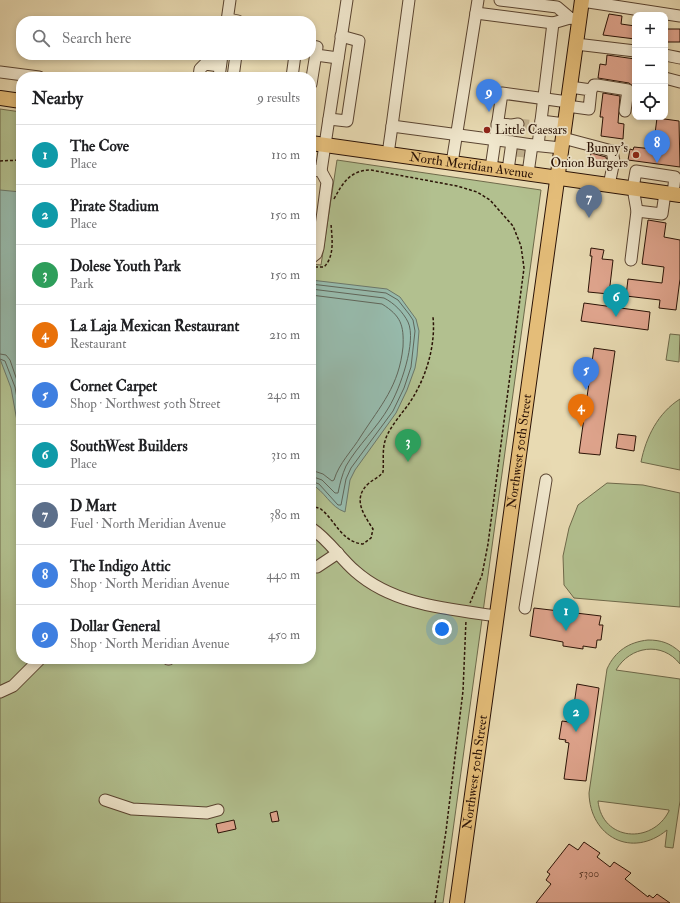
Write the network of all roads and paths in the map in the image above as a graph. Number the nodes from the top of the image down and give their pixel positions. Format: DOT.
graph roads {
  1 [pos="230,0"];
  2 [pos="346,0"];
  3 [pos="409,0"];
  4 [pos="478,0"];
  5 [pos="494,0"];
  6 [pos="500,0"];
  7 [pos="582,1"];
  8 [pos="515,2"];
  9 [pos="533,5"];
  10 [pos="555,5"];
  11 [pos="476,13"];
  12 [pos="492,15"];
  13 [pos="231,16"];
  14 [pos="680,16"];
  15 [pos="513,18"];
  16 [pos="575,19"];
  17 [pos="532,20"];
  18 [pos="551,23"];
  19 [pos="341,36"];
  20 [pos="576,44"];
  21 [pos="632,51"];
  22 [pos="316,52"];
  23 [pos="668,56"];
  24 [pos="338,58"];
  25 [pos="680,58"];
  26 [pos="221,60"];
  27 [pos="235,60"];
  28 [pos="294,60"];
  29 [pos="312,60"];
  30 [pos="200,72"];
  31 [pos="220,72"];
  32 [pos="234,72"];
  33 [pos="293,72"];
  34 [pos="312,72"];
  35 [pos="0,73"];
  36 [pos="16,75"];
  37 [pos="668,79"];
  38 [pos="680,82"];
  39 [pos="570,87"];
  40 [pos="591,90"];
  41 [pos="0,98"];
  42 [pos="544,99"];
  43 [pos="16,100"];
  44 [pos="568,104"];
  45 [pos="625,112"];
  46 [pos="329,119"];
  47 [pos="497,124"];
  48 [pos="565,124"];
  49 [pos="392,126"];
  50 [pos="516,126"];
  51 [pos="538,127"];
  52 [pos="456,136"];
  53 [pos="495,140"];
  54 [pos="562,143"];
  55 [pos="318,144"];
  56 [pos="523,148"];
  57 [pos="388,154"];
  58 [pos="16,160"];
  59 [pos="0,161"];
  60 [pos="452,163"];
  61 [pos="490,168"];
  62 [pos="508,170"];
  63 [pos="316,171"];
  64 [pos="528,173"];
  65 [pos="558,177"];
  66 [pos="610,185"];
  67 [pos="633,188"];
  68 [pos="673,194"];
  69 [pos="333,205"];
  70 [pos="637,211"];
  71 [pos="331,223"];
  72 [pos="316,254"];
  73 [pos="631,260"];
  74 [pos="316,266"];
  75 [pos="434,317"];
  76 [pos="546,480"];
  77 [pos="316,507"];
  78 [pos="316,533"];
  79 [pos="338,553"];
  80 [pos="317,567"];
  81 [pos="469,605"];
  82 [pos="525,608"];
  83 [pos="497,616"];
  84 [pos="466,620"];
  85 [pos="35,664"];
  86 [pos="0,692"];
  87 [pos="105,800"];
  88 [pos="218,810"];
  89 [pos="435,903"];
  90 [pos="457,903"];
  1 -- 13 [label="street"];
  2 -- 19 [label="street"];
  3 -- 49 [label="street"];
  4 -- 11 [label="street"];
  5 -- 12 [label="street"];
  6 -- 8 [label="street"];
  7 -- 14 [label="street"];
  7 -- 16 [label="main road, Northwest 50th Street"];
  8 -- 9 [label="street"];
  8 -- 15 [label="street"];
  9 -- 10 [label="street"];
  9 -- 17 [label="street"];
  10 -- 16 [label="street"];
  10 -- 18 [label="street"];
  11 -- 12 [label="street"];
  11 -- 52 [label="street"];
  12 -- 15 [label="street"];
  15 -- 17 [label="street"];
  16 -- 18 [label="street"];
  16 -- 20 [label="main road, Northwest 50th Street"];
  17 -- 18 [label="street"];
  18 -- 42 [label="street"];
  19 -- 24 [label="street"];
  19 -- 46 [label="street"];
  20 -- 21 [label="street"];
  20 -- 39 [label="main road, Northwest 50th Street"];
  22 -- 24 [label="street"];
  23 -- 25 [label="street"];
  24 -- 46 [label="street"];
  26 -- 31 [label="street"];
  27 -- 32 [label="street"];
  28 -- 33 [label="street"];
  29 -- 34 [label="street"];
  30 -- 31 [label="street"];
  35 -- 36 [label="street"];
  37 -- 38 [label="street"];
  39 -- 40 [label="street"];
  39 -- 44 [label="main road, Northwest 50th Street"];
  40 -- 44 [label="street"];
  40 -- 45 [label="street"];
  41 -- 43 [label="main road"];
  42 -- 44 [label="street"];
  42 -- 47 [label="street"];
  42 -- 51 [label="street"];
  44 -- 48 [label="main road, Northwest 50th Street"];
  46 -- 55 [label="street"];
  47 -- 50 [label="street"];
  47 -- 53 [label="street"];
  48 -- 51 [label="street"];
  48 -- 54 [label="main road, Northwest 50th Street"];
  49 -- 52 [label="street"];
  49 -- 57 [label="street"];
  51 -- 56 [label="street"];
  52 -- 53 [label="street"];
  52 -- 60 [label="street"];
  53 -- 56 [label="street"];
  53 -- 61 [label="street"];
  54 -- 56 [label="street"];
  54 -- 65 [label="main road, Northwest 50th Street"];
  54 -- 66 [label="street"];
  55 -- 57 [label="main road, North Meridian Avenue"];
  55 -- 63 [label="street"];
  56 -- 62 [label="street"];
  56 -- 64 [label="street"];
  57 -- 60 [label="main road, North Meridian Avenue"];
  58 -- 59 [label="path"];
  60 -- 61 [label="main road, North Meridian Avenue"];
  61 -- 62 [label="main road, North Meridian Avenue"];
  62 -- 64 [label="main road, North Meridian Avenue"];
  63 -- 72 [label="street"];
  64 -- 65 [label="main road, North Meridian Avenue"];
  65 -- 66 [label="main road, North Meridian Avenue"];
  65 -- 83 [label="main road, Northwest 50th Street"];
  66 -- 67 [label="main road, North Meridian Avenue"];
  67 -- 68 [label="main road, North Meridian Avenue"];
  67 -- 70 [label="street"];
  68 -- 70 [label="street"];
  69 -- 81 [label="path"];
  70 -- 73 [label="street"];
  71 -- 74 [label="path"];
  75 -- 77 [label="path"];
  76 -- 82 [label="street"];
  78 -- 79 [label="street"];
  79 -- 80 [label="street"];
  79 -- 83 [label="street"];
  83 -- 90 [label="main road, Northwest 50th Street"];
  84 -- 89 [label="path"];
  85 -- 86 [label="street"];
  87 -- 88 [label="street"];
}
